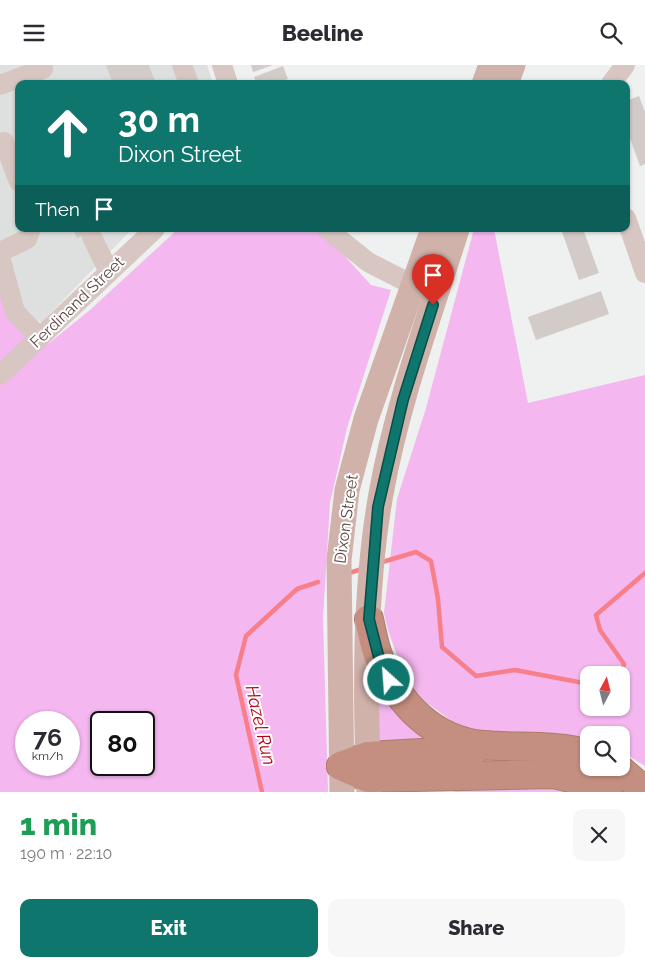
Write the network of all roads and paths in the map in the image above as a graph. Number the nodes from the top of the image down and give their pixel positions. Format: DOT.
graph roads {
  1 [pos="182,65"];
  2 [pos="222,65"];
  3 [pos="490,65"];
  4 [pos="507,65"];
  5 [pos="513,65"];
  6 [pos="625,65"];
  7 [pos="43,69"];
  8 [pos="188,80"];
  9 [pos="227,80"];
  10 [pos="485,80"];
  11 [pos="503,80"];
  12 [pos="507,80"];
  13 [pos="614,80"];
  14 [pos="0,85"];
  15 [pos="1,140"];
  16 [pos="15,173"];
  17 [pos="630,224"];
  18 [pos="30,232"];
  19 [pos="151,232"];
  20 [pos="330,232"];
  21 [pos="432,232"];
  22 [pos="456,232"];
  23 [pos="639,236"];
  24 [pos="92,237"];
  25 [pos="0,252"];
  26 [pos="0,257"];
  27 [pos="109,272"];
  28 [pos="645,273"];
  29 [pos="413,285"];
  30 [pos="40,338"];
  31 [pos="0,375"];
  32 [pos="369,619"];
  33 [pos="511,746"];
  34 [pos="580,751"];
  35 [pos="368,775"];
  36 [pos="461,776"];
  37 [pos="628,776"];
  38 [pos="342,779"];
  39 [pos="645,791"];
  40 [pos="429,792"];
  41 [pos="608,792"];
  1 -- 8 [label="street"];
  2 -- 9 [label="street"];
  3 -- 10 [label="main road"];
  4 -- 11 [label="main road"];
  5 -- 12 [label="main road"];
  6 -- 13 [label="street"];
  7 -- 14 [label="street"];
  15 -- 16 [label="street"];
  17 -- 23 [label="street"];
  18 -- 25 [label="street"];
  19 -- 27 [label="street, Ferdinand Street"];
  20 -- 29 [label="street"];
  21 -- 29 [label="main road, Dixon Street"];
  22 -- 32 [label="main road, Dixon Street"];
  23 -- 28 [label="street"];
  24 -- 27 [label="street"];
  26 -- 30 [label="street"];
  27 -- 30 [label="street, Ferdinand Street"];
  29 -- 38 [label="main road, Dixon Street"];
  30 -- 31 [label="street, Ferdinand Street"];
  32 -- 33 [label="highway"];
  32 -- 35 [label="main road, Dixon Street"];
  33 -- 34 [label="highway"];
  33 -- 35 [label="highway"];
  35 -- 36 [label="highway"];
  35 -- 38 [label="highway"];
  36 -- 40 [label="highway"];
  36 -- 41 [label="highway"];
  37 -- 39 [label="highway"];
}
